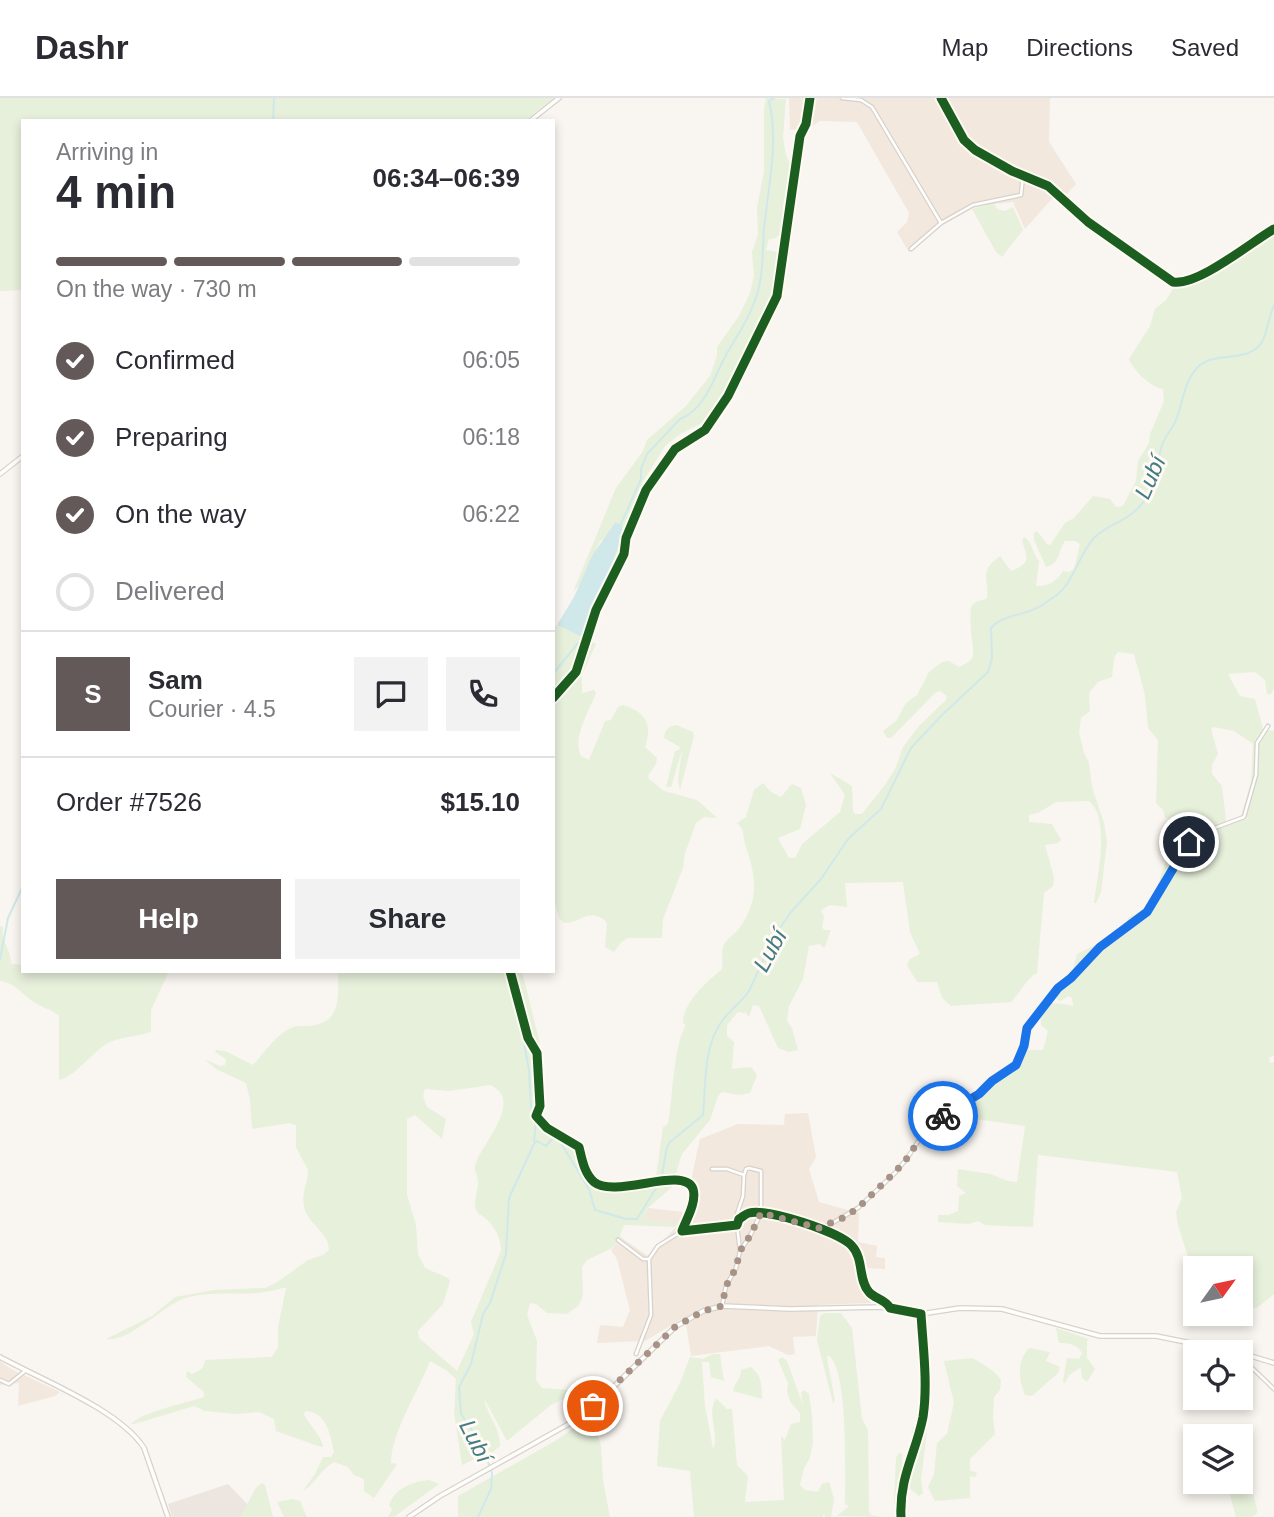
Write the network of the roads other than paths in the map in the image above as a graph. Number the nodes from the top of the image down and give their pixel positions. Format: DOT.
graph roads {
  1 [pos="559,98"];
  2 [pos="810,98"];
  3 [pos="842,98"];
  4 [pos="941,98"];
  5 [pos="533,119"];
  6 [pos="806,124"];
  7 [pos="1023,176"];
  8 [pos="941,223"];
  9 [pos="1274,229"];
  10 [pos="911,248"];
  11 [pos="21,458"];
  12 [pos="0,474"];
  13 [pos="1268,726"];
  14 [pos="712,1169"];
  15 [pos="744,1175"];
  16 [pos="693,1189"];
  17 [pos="761,1213"];
  18 [pos="739,1219"];
  19 [pos="737,1225"];
  20 [pos="819,1228"];
  21 [pos="681,1231"];
  22 [pos="618,1240"];
  23 [pos="740,1251"];
  24 [pos="649,1259"];
  25 [pos="722,1306"];
  26 [pos="890,1308"];
  27 [pos="1183,1341"];
  28 [pos="636,1354"];
  29 [pos="0,1357"];
  30 [pos="1253,1357"];
  31 [pos="1274,1363"];
  32 [pos="1253,1368"];
  33 [pos="25,1371"];
  34 [pos="0,1380"];
  35 [pos="1274,1389"];
  36 [pos="168,1517"];
  37 [pos="409,1517"];
  1 -- 5 [label="main road"];
  2 -- 6 [label="street"];
  3 -- 8 [label="street"];
  4 -- 7 [label="main road"];
  7 -- 8 [label="street"];
  7 -- 9 [label="main road"];
  8 -- 10 [label="street"];
  11 -- 12 [label="main road"];
  13 -- 20 [label="street"];
  14 -- 15 [label="street"];
  15 -- 17 [label="street"];
  15 -- 18 [label="street"];
  16 -- 21 [label="street"];
  17 -- 18 [label="street"];
  17 -- 20 [label="street"];
  17 -- 23 [label="street"];
  18 -- 19 [label="street"];
  19 -- 21 [label="street"];
  19 -- 23 [label="street"];
  20 -- 26 [label="street"];
  21 -- 24 [label="street"];
  22 -- 24 [label="street"];
  23 -- 25 [label="street"];
  24 -- 28 [label="street"];
  25 -- 26 [label="main road"];
  25 -- 37 [label="main road"];
  26 -- 27 [label="main road"];
  29 -- 33 [label="main road"];
  30 -- 31 [label="main road"];
  32 -- 35 [label="street"];
  33 -- 34 [label="street"];
  33 -- 36 [label="main road"];
}
